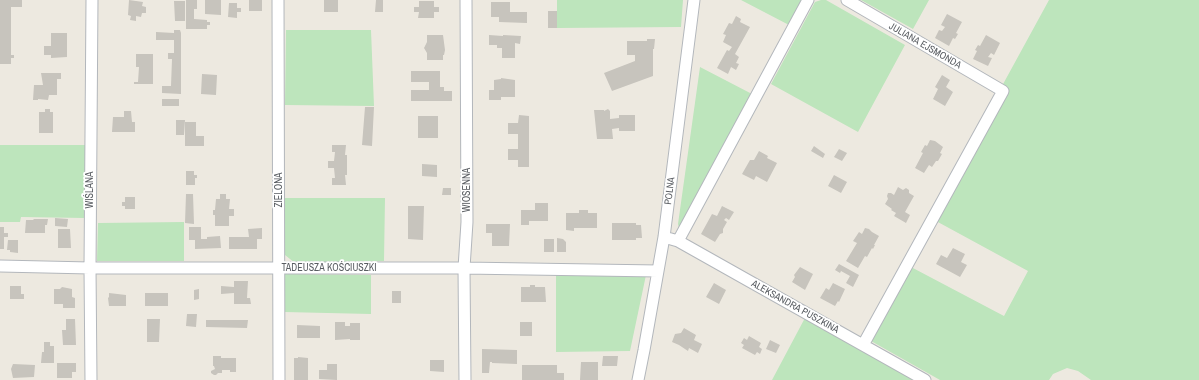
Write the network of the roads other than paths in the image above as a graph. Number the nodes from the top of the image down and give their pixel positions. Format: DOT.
graph roads {
  1 [pos="92,0"];
  2 [pos="278,0"];
  3 [pos="466,0"];
  4 [pos="694,0"];
  5 [pos="808,0"];
  6 [pos="847,0"];
  7 [pos="664,237"];
  8 [pos="678,241"];
  9 [pos="0,266"];
  10 [pos="90,268"];
  11 [pos="280,268"];
  12 [pos="464,268"];
  13 [pos="658,270"];
  14 [pos="863,345"];
  15 [pos="91,380"];
  16 [pos="279,380"];
  17 [pos="465,380"];
  18 [pos="638,380"];
  19 [pos="925,380"];
  1 -- 10 [label="street, WIŚLANA"];
  2 -- 11 [label="street, ZIELONA"];
  3 -- 12 [label="street, WIOSENNA"];
  4 -- 7 [label="street, POLNA"];
  5 -- 8 [label="street"];
  6 -- 14 [label="street, JULIANA EJSMONDA"];
  7 -- 8 [label="street, ALEKSANDRA PUSZKINA"];
  7 -- 13 [label="street, POLNA"];
  8 -- 14 [label="street, ALEKSANDRA PUSZKINA"];
  9 -- 10 [label="street, TADEUSZA KOŚCIUSZKI"];
  10 -- 11 [label="street, TADEUSZA KOŚCIUSZKI"];
  10 -- 15 [label="street, WIŚLANA"];
  11 -- 12 [label="street, TADEUSZA KOŚCIUSZKI"];
  11 -- 16 [label="street, ZIELONA"];
  12 -- 13 [label="street, TADEUSZA KOŚCIUSZKI"];
  12 -- 17 [label="street, WIOSENNA"];
  13 -- 18 [label="street, POLNA"];
  14 -- 19 [label="street, ALEKSANDRA PUSZKINA"];
}
